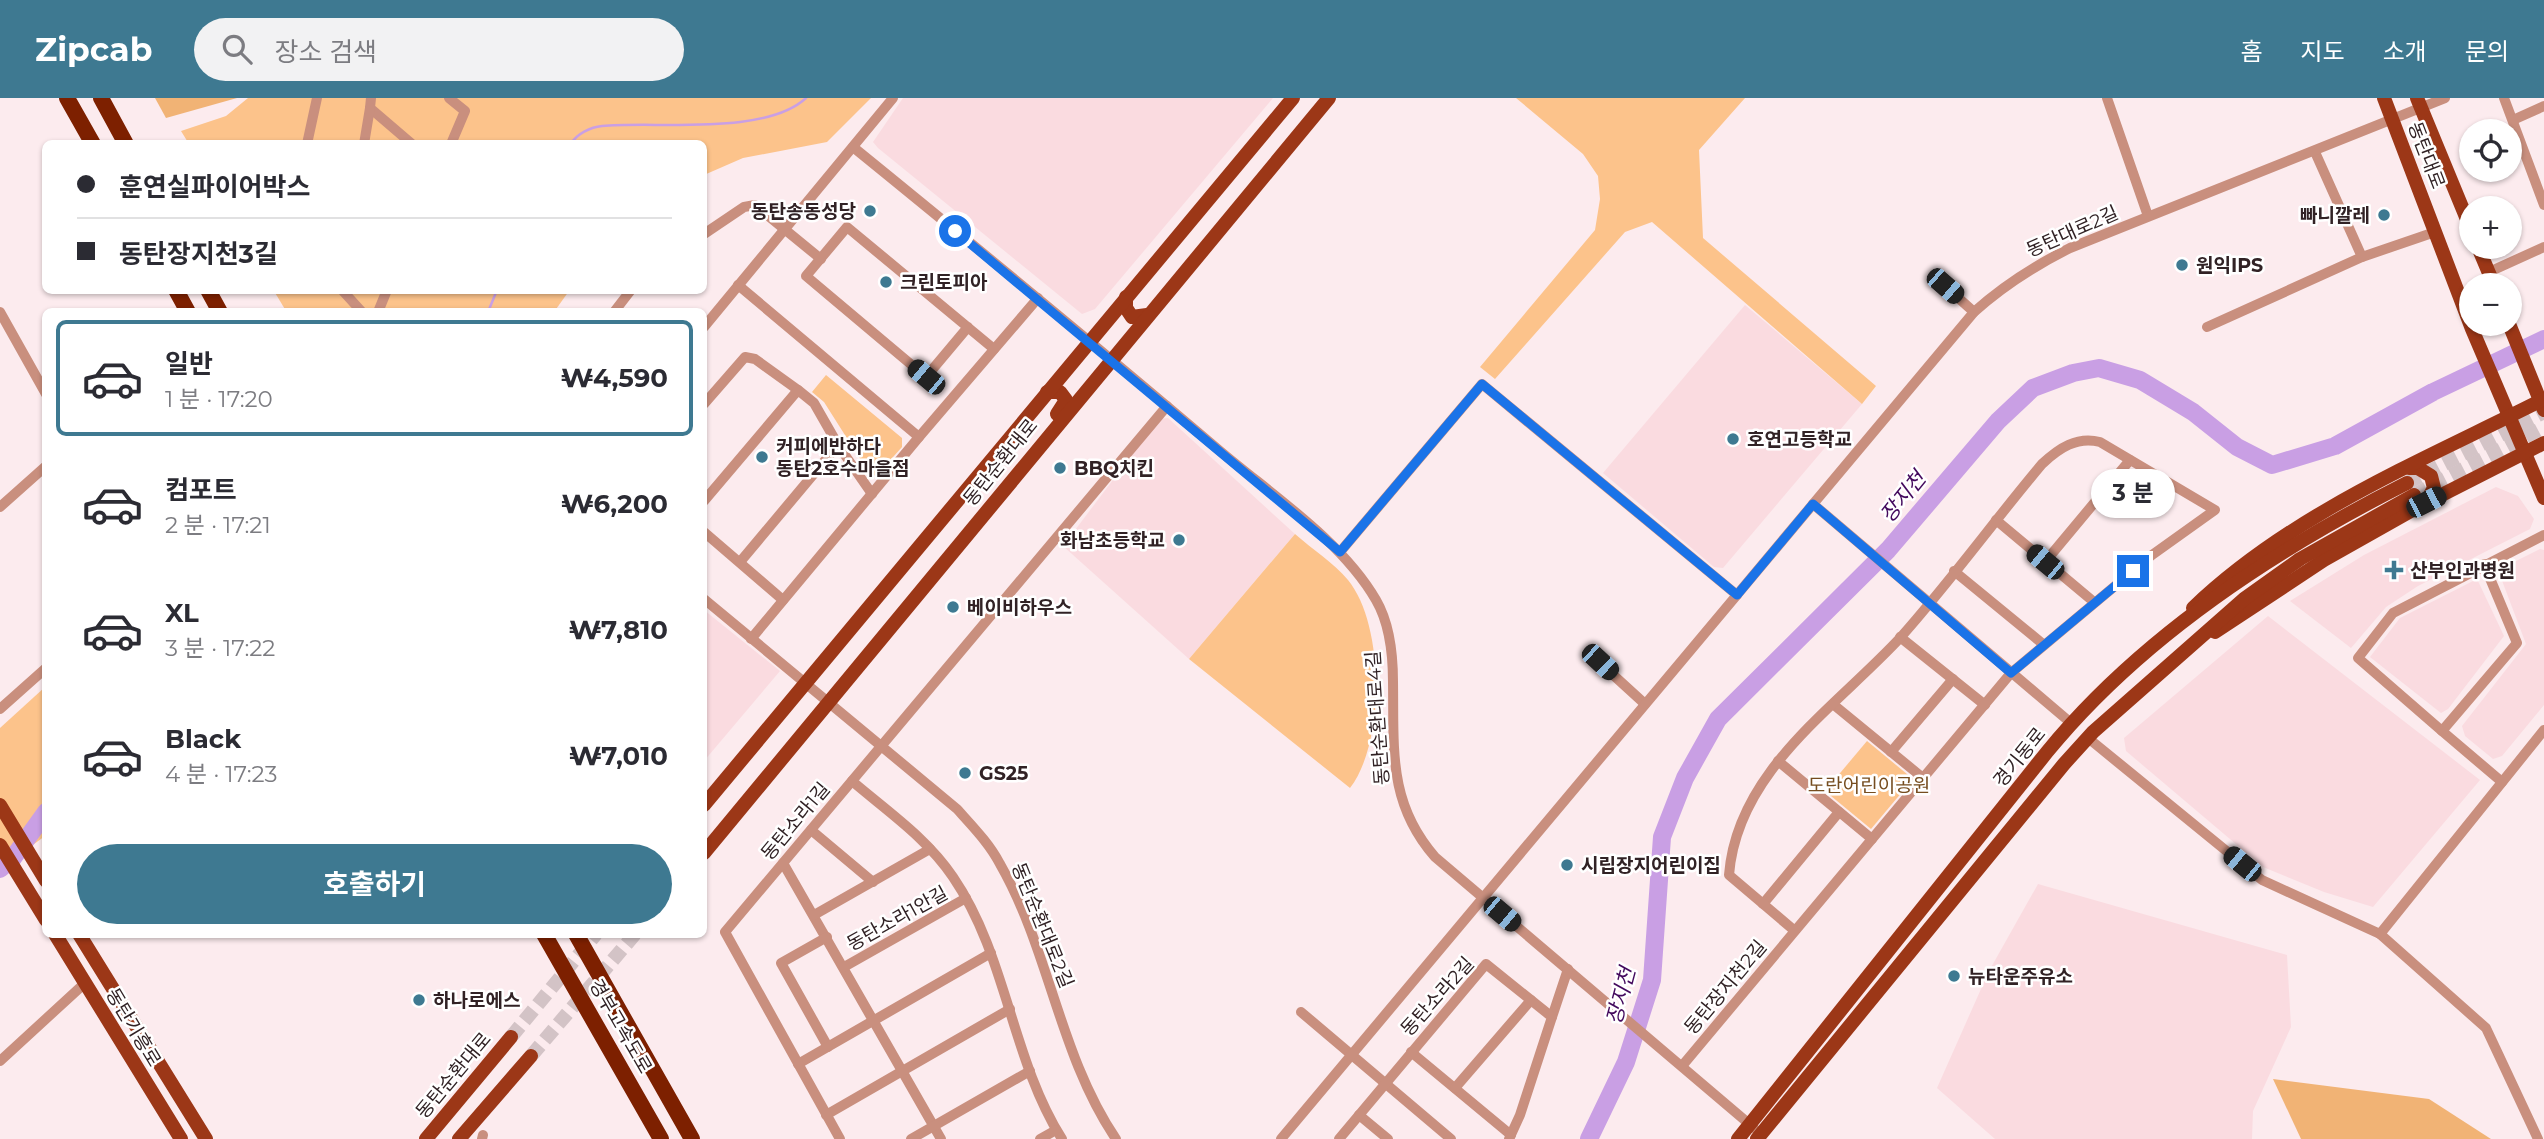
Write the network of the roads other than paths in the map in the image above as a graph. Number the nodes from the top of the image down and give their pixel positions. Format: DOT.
graph roads {
  1 [pos="67,98"];
  2 [pos="101,98"];
  3 [pos="317,98"];
  4 [pos="449,98"];
  5 [pos="893,98"];
  6 [pos="1293,98"];
  7 [pos="1329,98"];
  8 [pos="2107,98"];
  9 [pos="2384,98"];
  10 [pos="2445,98"];
  11 [pos="2504,98"];
  12 [pos="370,103"];
  13 [pos="2419,103"];
  14 [pos="2544,106"];
  15 [pos="2512,119"];
  16 [pos="2514,119"];
  17 [pos="2393,120"];
  18 [pos="91,140"];
  19 [pos="124,140"];
  20 [pos="308,140"];
  21 [pos="365,140"];
  22 [pos="408,140"];
  23 [pos="452,140"];
  24 [pos="853,147"];
  25 [pos="2522,147"];
  26 [pos="2315,152"];
  27 [pos="2459,200"];
  28 [pos="2544,205"];
  29 [pos="2148,216"];
  30 [pos="785,229"];
  31 [pos="707,232"];
  32 [pos="2435,232"];
  33 [pos="2544,247"];
  34 [pos="2362,257"];
  35 [pos="821,259"];
  36 [pos="2501,273"];
  37 [pos="738,285"];
  38 [pos="1945,286"];
  39 [pos="346,294"];
  40 [pos="628,294"];
  41 [pos="1038,298"];
  42 [pos="1126,298"];
  43 [pos="358,308"];
  44 [pos="617,308"];
  45 [pos="0,312"];
  46 [pos="1974,312"];
  47 [pos="1147,316"];
  48 [pos="707,323"];
  49 [pos="968,327"];
  50 [pos="2207,327"];
  51 [pos="2514,336"];
  52 [pos="1090,341"];
  53 [pos="994,349"];
  54 [pos="1111,358"];
  55 [pos="42,387"];
  56 [pos="798,390"];
  57 [pos="1047,392"];
  58 [pos="707,401"];
  59 [pos="2543,403"];
  60 [pos="1167,406"];
  61 [pos="2508,415"];
  62 [pos="919,436"];
  63 [pos="2544,443"];
  64 [pos="838,445"];
  65 [pos="2524,453"];
  66 [pos="2130,460"];
  67 [pos="2409,468"];
  68 [pos="42,470"];
  69 [pos="1012,478"];
  70 [pos="872,494"];
  71 [pos="2416,494"];
  72 [pos="707,497"];
  73 [pos="2544,498"];
  74 [pos="1813,504"];
  75 [pos="0,507"];
  76 [pos="1996,520"];
  77 [pos="707,534"];
  78 [pos="2544,535"];
  79 [pos="1340,552"];
  80 [pos="740,562"];
  81 [pos="2045,562"];
  82 [pos="2484,564"];
  83 [pos="1954,572"];
  84 [pos="1737,595"];
  85 [pos="783,600"];
  86 [pos="707,602"];
  87 [pos="2094,602"];
  88 [pos="1929,603"];
  89 [pos="1900,637"];
  90 [pos="751,639"];
  91 [pos="2043,644"];
  92 [pos="2147,652"];
  93 [pos="1600,662"];
  94 [pos="42,672"];
  95 [pos="2011,673"];
  96 [pos="1953,679"];
  97 [pos="805,683"];
  98 [pos="828,703"];
  99 [pos="1646,704"];
  100 [pos="1834,705"];
  101 [pos="1985,705"];
  102 [pos="0,709"];
  103 [pos="2071,723"];
  104 [pos="2544,730"];
  105 [pos="2442,731"];
  106 [pos="2088,738"];
  107 [pos="881,747"];
  108 [pos="1891,752"];
  109 [pos="1778,761"];
  110 [pos="1923,778"];
  111 [pos="852,781"];
  112 [pos="2502,782"];
  113 [pos="707,801"];
  114 [pos="3,809"];
  115 [pos="1839,812"];
  116 [pos="811,830"];
  117 [pos="1872,839"];
  118 [pos="0,845"];
  119 [pos="707,849"];
  120 [pos="930,849"];
  121 [pos="783,863"];
  122 [pos="42,874"];
  123 [pos="873,882"];
  124 [pos="966,898"];
  125 [pos="1483,898"];
  126 [pos="1763,904"];
  127 [pos="42,914"];
  128 [pos="814,915"];
  129 [pos="1795,931"];
  130 [pos="2380,934"];
  131 [pos="827,937"];
  132 [pos="57,938"];
  133 [pos="81,938"];
  134 [pos="546,938"];
  135 [pos="578,938"];
  136 [pos="991,953"];
  137 [pos="844,967"];
  138 [pos="1568,969"];
  139 [pos="85,984"];
  140 [pos="1531,1000"];
  141 [pos="1010,1009"];
  142 [pos="1301,1012"];
  143 [pos="1552,1017"];
  144 [pos="874,1021"];
  145 [pos="511,1037"];
  146 [pos="828,1047"];
  147 [pos="1411,1052"];
  148 [pos="1351,1055"];
  149 [pos="531,1056"];
  150 [pos="0,1061"];
  151 [pos="798,1064"];
  152 [pos="1682,1066"];
  153 [pos="903,1071"];
  154 [pos="1030,1071"];
  155 [pos="1385,1083"];
  156 [pos="1455,1088"];
  157 [pos="826,1115"];
  158 [pos="1359,1115"];
  159 [pos="1749,1123"];
  160 [pos="934,1126"];
  161 [pos="1059,1134"];
  162 [pos="1510,1137"];
  163 [pos="1759,1137"];
  164 [pos="181,1139"];
  165 [pos="206,1139"];
  166 [pos="426,1139"];
  167 [pos="459,1139"];
  168 [pos="661,1139"];
  169 [pos="692,1139"];
  170 [pos="840,1139"];
  171 [pos="911,1139"];
  172 [pos="941,1139"];
  173 [pos="1040,1139"];
  174 [pos="1116,1139"];
  175 [pos="1281,1139"];
  176 [pos="1339,1139"];
  177 [pos="1388,1139"];
  178 [pos="1451,1139"];
  179 [pos="1738,1139"];
  180 [pos="2538,1139"];
  1 -- 18 [label="highway"];
  2 -- 19 [label="highway"];
  3 -- 20 [label="street"];
  4 -- 23 [label="street"];
  5 -- 24 [label="street"];
  6 -- 42 [label="main road, 동탄순환대로"];
  7 -- 47 [label="main road, 동탄순환대로"];
  8 -- 29 [label="street"];
  9 -- 17 [label="main road, 동탄대로"];
  10 -- 13 [label="street, 동탄대로2길"];
  11 -- 15 [label="street"];
  12 -- 21 [label="street"];
  12 -- 22 [label="street"];
  13 -- 17 [label="street, 동탄대로2길"];
  13 -- 27 [label="main road, 동탄대로"];
  14 -- 16 [label="street"];
  17 -- 26 [label="street, 동탄대로2길"];
  17 -- 32 [label="main road, 동탄대로"];
  24 -- 30 [label="street"];
  24 -- 41 [label="street, 동탄순환대로4길"];
  25 -- 28 [label="street"];
  26 -- 29 [label="street, 동탄대로2길"];
  26 -- 34 [label="street"];
  29 -- 46 [label="street, 동탄대로2길"];
  30 -- 31 [label="street"];
  30 -- 35 [label="street"];
  30 -- 37 [label="street"];
  32 -- 34 [label="street"];
  32 -- 61 [label="main road, 동탄대로"];
  33 -- 36 [label="street"];
  34 -- 50 [label="street"];
  35 -- 49 [label="street"];
  35 -- 49 [label="street"];
  37 -- 48 [label="street"];
  37 -- 62 [label="street"];
  38 -- 46 [label="street"];
  39 -- 43 [label="street"];
  40 -- 44 [label="street"];
  41 -- 52 [label="street, 동탄순환대로4길"];
  41 -- 53 [label="street"];
  42 -- 47 [label="main road"];
  42 -- 52 [label="main road, 동탄순환대로"];
  45 -- 55 [label="street"];
  46 -- 74 [label="street, 동탄대로2길"];
  47 -- 54 [label="main road, 동탄순환대로"];
  49 -- 53 [label="street"];
  51 -- 59 [label="main road"];
  52 -- 54 [label="street, 동탄순환대로4길"];
  52 -- 57 [label="main road, 동탄순환대로"];
  53 -- 62 [label="street"];
  54 -- 60 [label="street, 동탄순환대로4길"];
  54 -- 69 [label="main road, 동탄순환대로"];
  56 -- 58 [label="street"];
  56 -- 64 [label="street"];
  56 -- 72 [label="street"];
  57 -- 69 [label="main road"];
  57 -- 97 [label="main road, 동탄순환대로"];
  59 -- 61 [label="main road"];
  60 -- 79 [label="street, 동탄순환대로4길"];
  60 -- 107 [label="street"];
  61 -- 65 [label="main road, 동탄대로"];
  61 -- 67 [label="main road"];
  62 -- 70 [label="street"];
  63 -- 65 [label="main road"];
  64 -- 70 [label="street"];
  64 -- 80 [label="street"];
  65 -- 71 [label="main road"];
  65 -- 73 [label="main road, 동탄대로"];
  66 -- 76 [label="street"];
  66 -- 81 [label="street"];
  66 -- 87 [label="street, 동탄장지천2길"];
  67 -- 71 [label="main road"];
  67 -- 92 [label="main road"];
  68 -- 75 [label="street"];
  69 -- 98 [label="main road, 동탄순환대로"];
  70 -- 85 [label="street"];
  71 -- 92 [label="main road, 경기동로"];
  71 -- 106 [label="main road, 경기동로"];
  74 -- 84 [label="street, 동탄대로2길"];
  74 -- 88 [label="street"];
  76 -- 81 [label="street"];
  76 -- 83 [label="street"];
  77 -- 80 [label="street"];
  78 -- 82 [label="street"];
  79 -- 84 [label="street"];
  79 -- 125 [label="street, 동탄순환대로4길"];
  80 -- 85 [label="street"];
  81 -- 87 [label="street"];
  82 -- 105 [label="street"];
  82 -- 105 [label="street"];
  83 -- 88 [label="street"];
  83 -- 91 [label="street"];
  84 -- 99 [label="street, 동탄대로2길"];
  85 -- 90 [label="street"];
  86 -- 90 [label="street, 동탄순환대로2길"];
  87 -- 91 [label="street, 동탄장지천2길"];
  88 -- 89 [label="street"];
  88 -- 95 [label="street"];
  89 -- 96 [label="street"];
  89 -- 100 [label="street"];
  90 -- 97 [label="street, 동탄순환대로2길"];
  91 -- 95 [label="street, 동탄장지천2길"];
  92 -- 103 [label="main road, 경기동로"];
  93 -- 99 [label="street"];
  94 -- 102 [label="street"];
  95 -- 101 [label="street, 동탄장지천2길"];
  95 -- 103 [label="street"];
  96 -- 101 [label="street"];
  96 -- 108 [label="street"];
  97 -- 98 [label="street, 동탄순환대로2길"];
  97 -- 113 [label="main road, 동탄순환대로"];
  98 -- 107 [label="street, 동탄순환대로2길"];
  98 -- 119 [label="main road, 동탄순환대로"];
  99 -- 125 [label="street, 동탄대로2길"];
  100 -- 108 [label="street"];
  100 -- 109 [label="street"];
  101 -- 110 [label="street, 동탄장지천2길"];
  103 -- 159 [label="main road, 경기동로"];
  104 -- 112 [label="street"];
  105 -- 112 [label="street"];
  106 -- 130 [label="street"];
  106 -- 163 [label="main road, 경기동로"];
  107 -- 111 [label="street"];
  107 -- 174 [label="street, 동탄순환대로2길"];
  108 -- 110 [label="street"];
  109 -- 115 [label="street"];
  109 -- 126 [label="street"];
  110 -- 117 [label="street, 동탄장지천2길"];
  111 -- 116 [label="street, 동탄소라1길"];
  111 -- 120 [label="street, 동탄소라1길"];
  112 -- 130 [label="street"];
  114 -- 122 [label="main road"];
  115 -- 117 [label="street"];
  115 -- 126 [label="street"];
  116 -- 121 [label="street, 동탄소라1길"];
  116 -- 123 [label="street"];
  117 -- 129 [label="street, 동탄장지천2길"];
  118 -- 127 [label="main road"];
  120 -- 123 [label="street"];
  120 -- 124 [label="street, 동탄소라1길"];
  121 -- 128 [label="street, 동탄소라1안길"];
  121 -- 151 [label="street, 동탄소라1길"];
  123 -- 128 [label="street"];
  124 -- 136 [label="street, 동탄소라1길"];
  124 -- 137 [label="street, 동탄소라1안길"];
  125 -- 138 [label="street, 동탄순환대로4길"];
  125 -- 148 [label="street, 동탄대로2길"];
  126 -- 129 [label="street"];
  128 -- 131 [label="street, 동탄소라1안길"];
  129 -- 152 [label="street, 동탄장지천2길"];
  130 -- 180 [label="street"];
  131 -- 137 [label="street, 동탄소라1안길"];
  131 -- 146 [label="street, 동탄소라1안길"];
  132 -- 139 [label="main road, 동탄기흥로"];
  133 -- 165 [label="main road, 동탄기흥로"];
  134 -- 168 [label="highway, 경부고속도로"];
  135 -- 169 [label="highway, 경부고속도로"];
  136 -- 141 [label="street, 동탄소라1길"];
  136 -- 144 [label="street"];
  137 -- 144 [label="street, 동탄소라1안길"];
  138 -- 143 [label="street"];
  138 -- 152 [label="street, 동탄순환대로4길"];
  139 -- 150 [label="street"];
  139 -- 164 [label="main road, 동탄기흥로"];
  140 -- 143 [label="street, 동탄소라2길"];
  140 -- 147 [label="street, 동탄소라2길"];
  140 -- 156 [label="street"];
  141 -- 153 [label="street"];
  141 -- 154 [label="street, 동탄소라1길"];
  142 -- 148 [label="street"];
  143 -- 162 [label="street"];
  144 -- 146 [label="street"];
  144 -- 153 [label="street, 동탄소라1안길"];
  145 -- 166 [label="main road, 동탄순환대로"];
  146 -- 151 [label="street"];
  147 -- 155 [label="street, 동탄소라2길"];
  147 -- 156 [label="street"];
  148 -- 155 [label="street"];
  148 -- 175 [label="street, 동탄대로2길"];
  149 -- 167 [label="main road"];
  151 -- 157 [label="street, 동탄소라1길"];
  152 -- 159 [label="street, 동탄순환대로4길"];
  153 -- 157 [label="street"];
  153 -- 160 [label="street, 동탄소라1안길"];
  154 -- 160 [label="street"];
  154 -- 161 [label="street, 동탄소라1길"];
  155 -- 158 [label="street, 동탄소라2길"];
  155 -- 178 [label="street"];
  156 -- 162 [label="street"];
  157 -- 170 [label="street, 동탄소라1길"];
  158 -- 176 [label="street, 동탄소라2길"];
  158 -- 177 [label="street"];
  159 -- 163 [label="street, 동탄순환대로4길"];
  159 -- 179 [label="main road, 경기동로"];
  160 -- 171 [label="street"];
  160 -- 172 [label="street, 동탄소라1안길"];
  161 -- 173 [label="street"];
}
